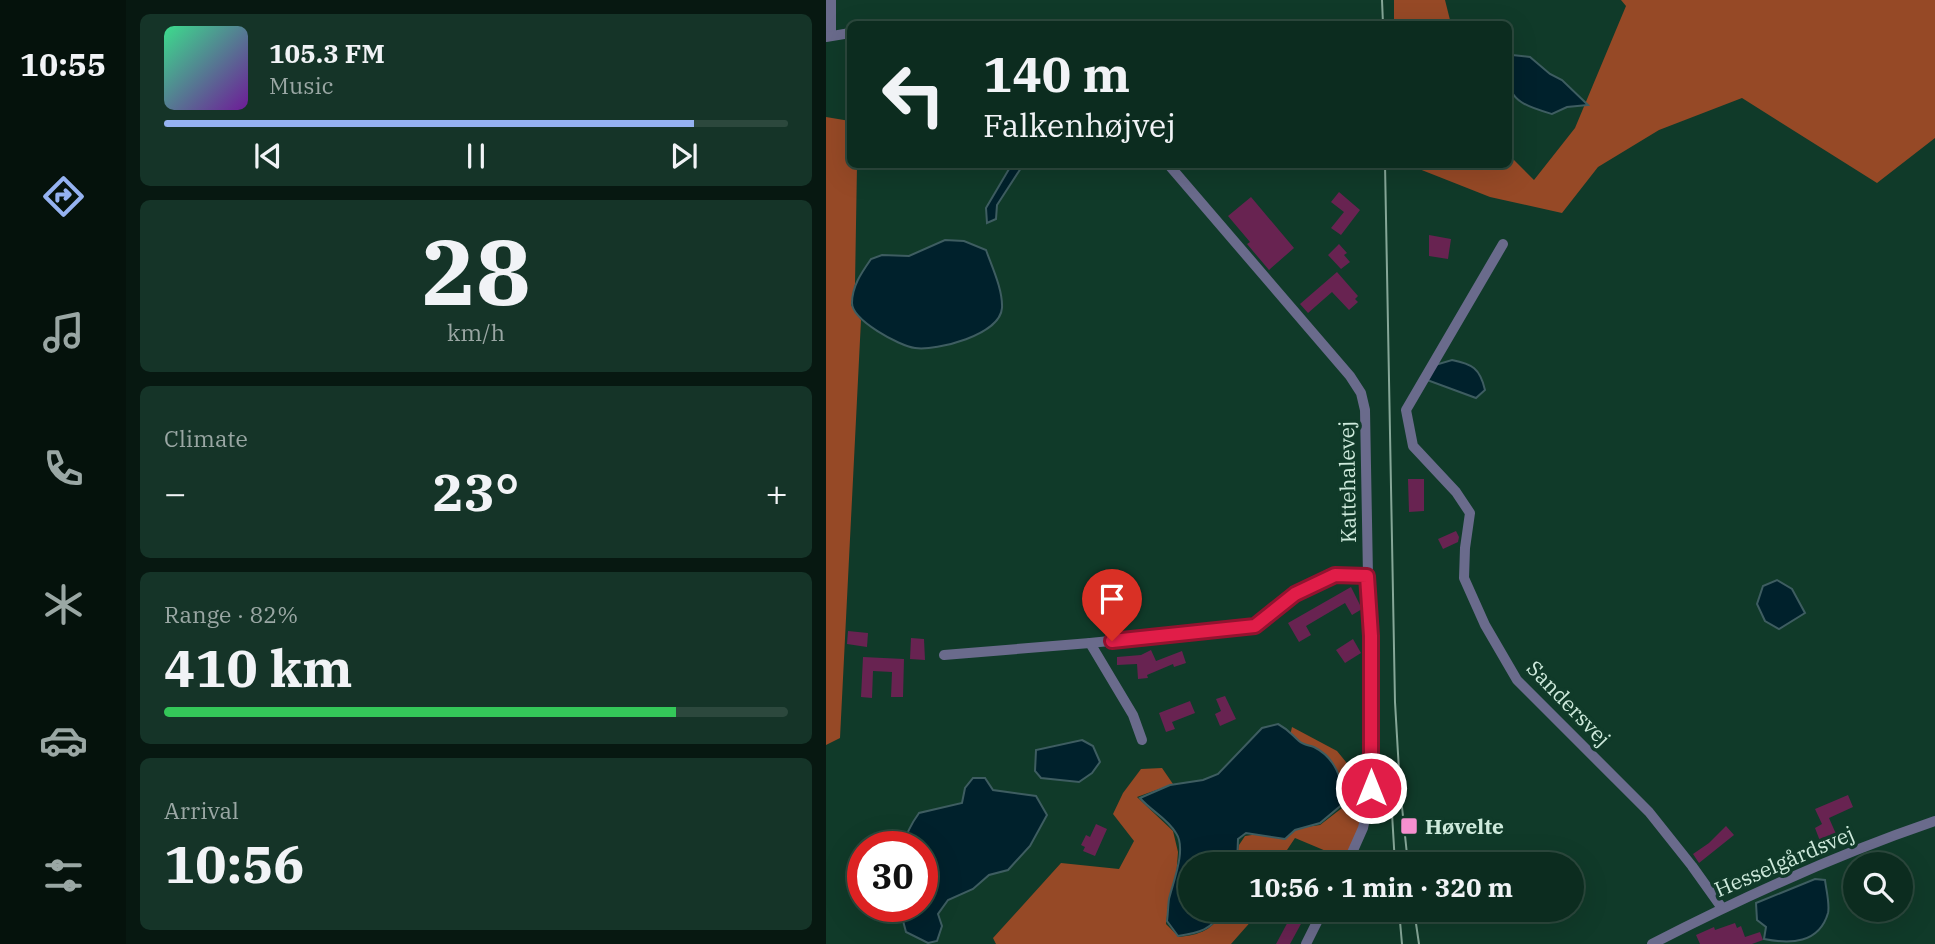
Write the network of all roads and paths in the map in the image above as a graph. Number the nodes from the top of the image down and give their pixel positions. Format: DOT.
graph roads {
  1 [pos="831,0"];
  2 [pos="847,33"];
  3 [pos="828,36"];
  4 [pos="1171,168"];
  5 [pos="1503,244"];
  6 [pos="1367,576"];
  7 [pos="1090,643"];
  8 [pos="944,654"];
  9 [pos="1142,740"];
  10 [pos="1935,821"];
  11 [pos="1352,852"];
  12 [pos="1722,908"];
  13 [pos="1317,922"];
  14 [pos="1306,944"];
  15 [pos="1653,944"];
  1 -- 3 [label="street"];
  2 -- 3 [label="street"];
  4 -- 6 [label="street, Kattehalevej"];
  5 -- 12 [label="street, Sandersvej"];
  6 -- 7 [label="street"];
  6 -- 11 [label="street, Kattehalevej"];
  7 -- 8 [label="street"];
  7 -- 9 [label="street"];
  10 -- 12 [label="street, Hesselgårdsvej"];
  12 -- 15 [label="street, Hesselgårdsvej"];
  13 -- 14 [label="street"];
}
